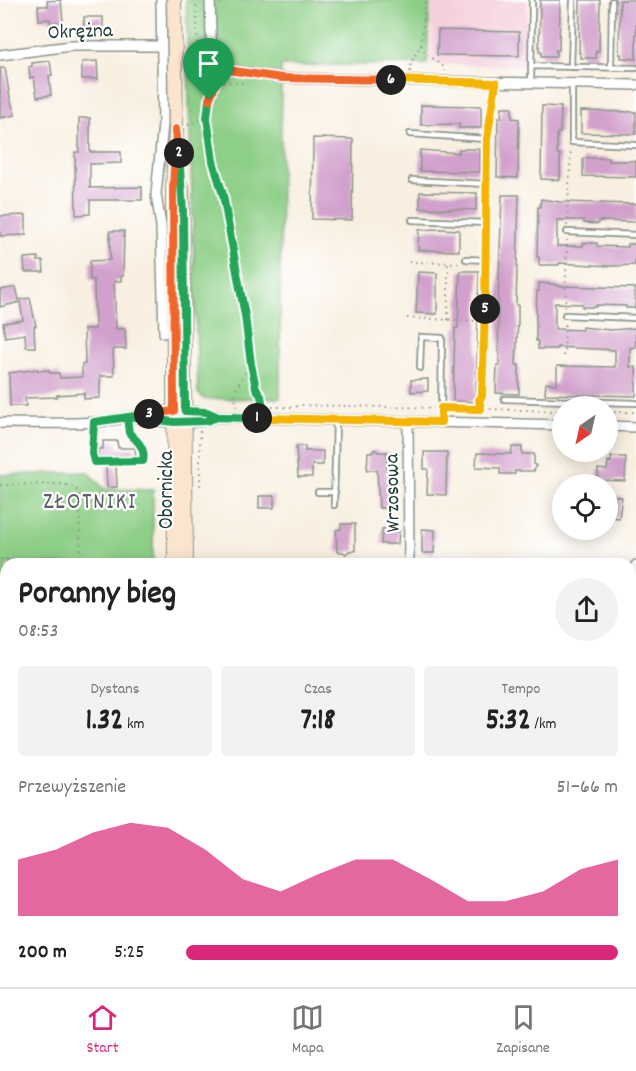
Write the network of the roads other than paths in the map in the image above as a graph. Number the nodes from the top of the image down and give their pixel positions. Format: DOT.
graph roads {
  1 [pos="161,0"];
  2 [pos="174,0"];
  3 [pos="210,0"];
  4 [pos="532,0"];
  5 [pos="573,1"];
  6 [pos="612,1"];
  7 [pos="161,46"];
  8 [pos="0,55"];
  9 [pos="531,66"];
  10 [pos="571,67"];
  11 [pos="611,68"];
  12 [pos="636,68"];
  13 [pos="496,83"];
  14 [pos="531,83"];
  15 [pos="572,84"];
  16 [pos="636,85"];
  17 [pos="410,134"];
  18 [pos="487,139"];
  19 [pos="636,145"];
  20 [pos="412,180"];
  21 [pos="487,184"];
  22 [pos="412,220"];
  23 [pos="487,223"];
  24 [pos="567,232"];
  25 [pos="636,235"];
  26 [pos="466,259"];
  27 [pos="486,260"];
  28 [pos="565,315"];
  29 [pos="636,318"];
  30 [pos="164,333"];
  31 [pos="484,347"];
  32 [pos="420,368"];
  33 [pos="504,399"];
  34 [pos="636,403"];
  35 [pos="131,417"];
  36 [pos="180,417"];
  37 [pos="336,420"];
  38 [pos="408,421"];
  39 [pos="94,422"];
  40 [pos="441,422"];
  41 [pos="0,423"];
  42 [pos="552,425"];
  43 [pos="618,426"];
  44 [pos="636,427"];
  45 [pos="318,492"];
  46 [pos="335,492"];
  47 [pos="334,505"];
  48 [pos="175,558"];
  49 [pos="186,558"];
  50 [pos="409,558"];
  1 -- 7 [label="street"];
  2 -- 36 [label="main road, Obornicka"];
  3 -- 13 [label="street"];
  4 -- 9 [label="lane"];
  5 -- 10 [label="lane"];
  6 -- 11 [label="lane"];
  7 -- 8 [label="street, Okrężna"];
  7 -- 30 [label="street"];
  9 -- 10 [label="lane"];
  9 -- 14 [label="lane"];
  10 -- 11 [label="lane"];
  11 -- 12 [label="lane"];
  13 -- 14 [label="street"];
  13 -- 18 [label="lane"];
  14 -- 15 [label="street"];
  15 -- 16 [label="street"];
  15 -- 19 [label="lane"];
  17 -- 18 [label="lane"];
  18 -- 21 [label="lane"];
  20 -- 21 [label="lane"];
  21 -- 23 [label="lane"];
  22 -- 23 [label="lane"];
  23 -- 27 [label="lane"];
  24 -- 25 [label="lane"];
  26 -- 27 [label="lane"];
  27 -- 31 [label="lane"];
  28 -- 29 [label="lane"];
  32 -- 40 [label="lane"];
  33 -- 34 [label="lane"];
  35 -- 36 [label="street"];
  35 -- 39 [label="street"];
  35 -- 39 [label="lane"];
  36 -- 37 [label="street"];
  36 -- 48 [label="main road, Obornicka"];
  36 -- 49 [label="main road, Obornicka"];
  37 -- 38 [label="street"];
  37 -- 46 [label="lane"];
  38 -- 40 [label="street"];
  38 -- 50 [label="street, Wrzosowa"];
  39 -- 41 [label="street"];
  40 -- 42 [label="street"];
  43 -- 44 [label="street"];
  45 -- 46 [label="lane"];
  46 -- 47 [label="lane"];
}
